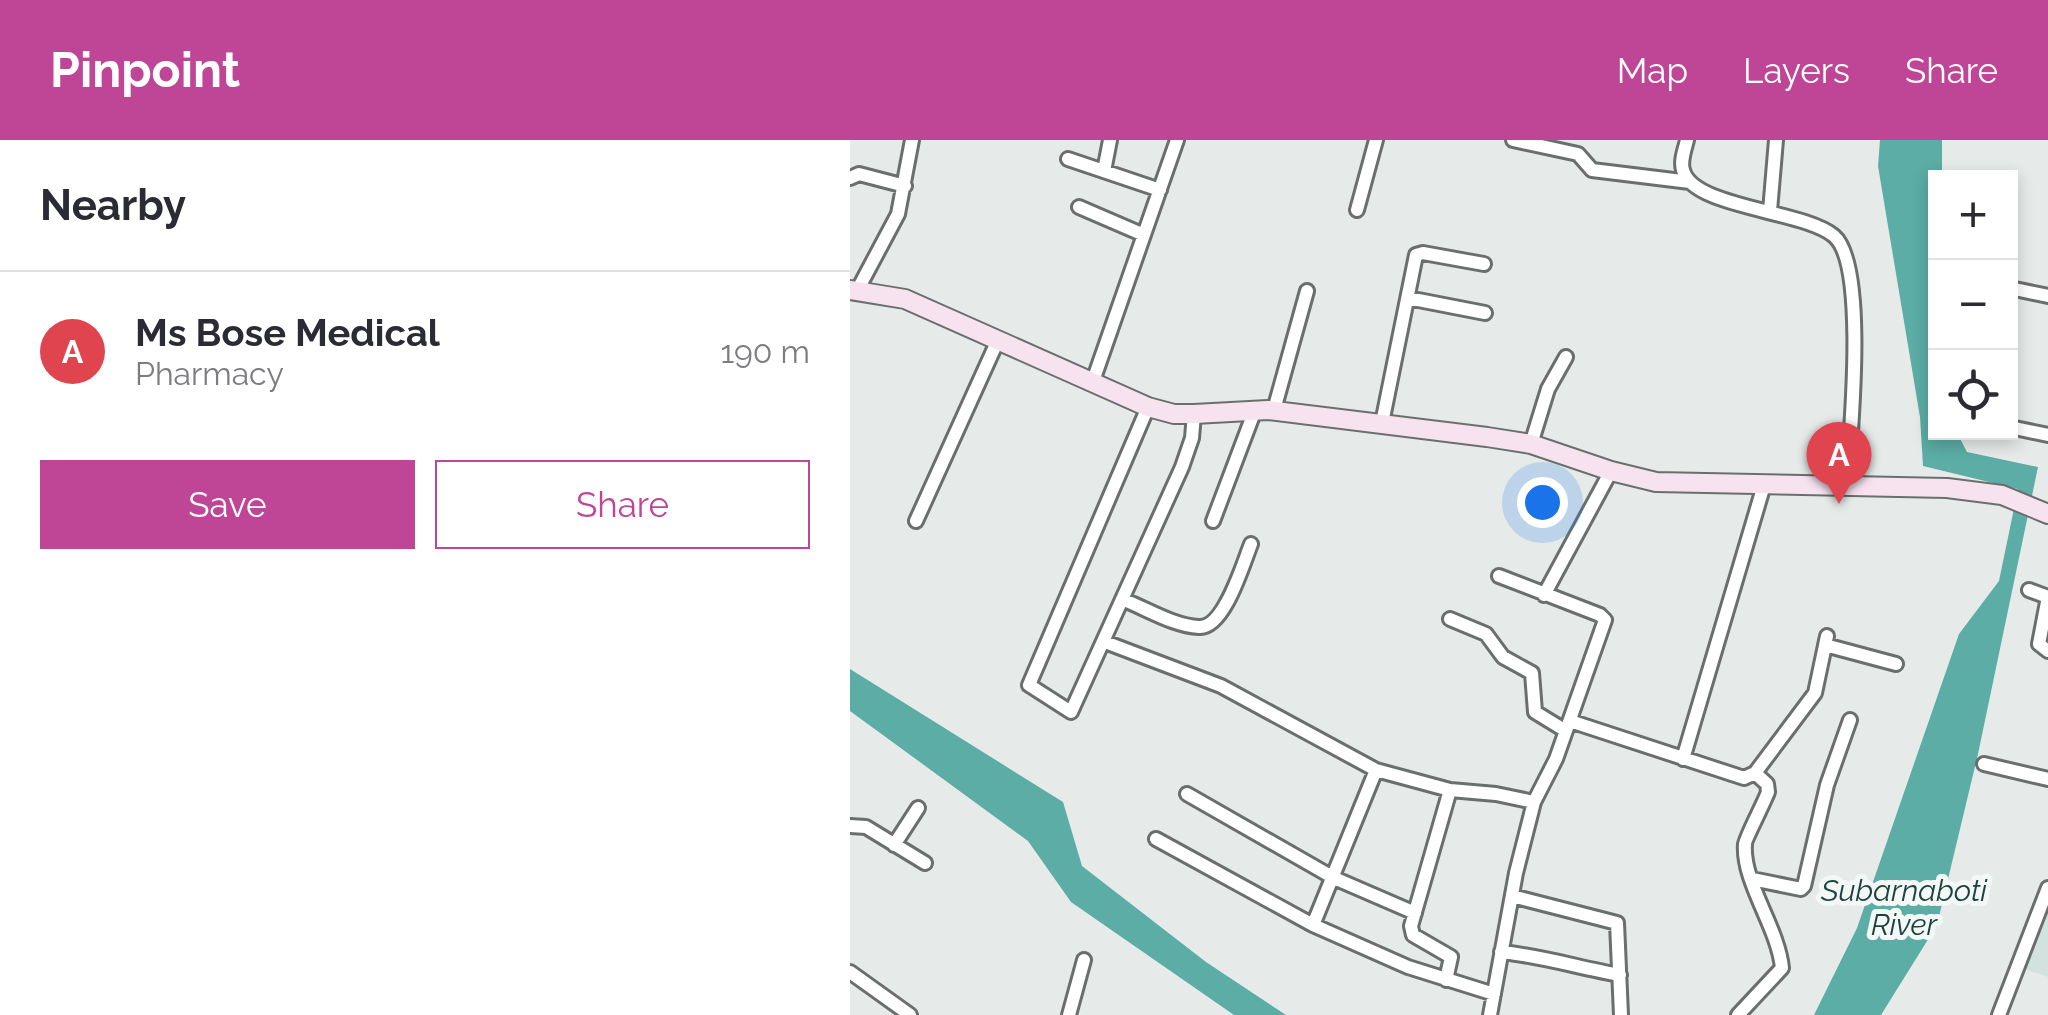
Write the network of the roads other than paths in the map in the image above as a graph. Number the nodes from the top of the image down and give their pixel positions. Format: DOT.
graph roads {
  1 [pos="912,140"];
  2 [pos="1110,140"];
  3 [pos="1177,140"];
  4 [pos="1376,140"];
  5 [pos="1512,140"];
  6 [pos="1687,140"];
  7 [pos="1776,140"];
  8 [pos="1068,159"];
  9 [pos="1104,172"];
  10 [pos="850,178"];
  11 [pos="1690,182"];
  12 [pos="905,186"];
  13 [pos="1160,190"];
  14 [pos="1079,208"];
  15 [pos="1358,210"];
  16 [pos="1770,211"];
  17 [pos="1144,235"];
  18 [pos="1484,264"];
  19 [pos="854,290"];
  20 [pos="2018,290"];
  21 [pos="1307,291"];
  22 [pos="2048,296"];
  23 [pos="1408,298"];
  24 [pos="1485,314"];
  25 [pos="998,340"];
  26 [pos="1566,357"];
  27 [pos="1093,381"];
  28 [pos="1148,406"];
  29 [pos="1264,410"];
  30 [pos="1194,414"];
  31 [pos="1382,423"];
  32 [pos="2018,429"];
  33 [pos="2048,435"];
  34 [pos="1531,444"];
  35 [pos="1611,472"];
  36 [pos="1764,486"];
  37 [pos="1848,487"];
  38 [pos="2048,514"];
  39 [pos="916,521"];
  40 [pos="1213,521"];
  41 [pos="1252,544"];
  42 [pos="1499,576"];
  43 [pos="2029,590"];
  44 [pos="1544,596"];
  45 [pos="2048,597"];
  46 [pos="1124,600"];
  47 [pos="1450,619"];
  48 [pos="1105,642"];
  49 [pos="2048,651"];
  50 [pos="1896,664"];
  51 [pos="1850,720"];
  52 [pos="1568,726"];
  53 [pos="1683,760"];
  54 [pos="1984,764"];
  55 [pos="1376,770"];
  56 [pos="1755,773"];
  57 [pos="2048,778"];
  58 [pos="1450,790"];
  59 [pos="1187,794"];
  60 [pos="1534,802"];
  61 [pos="918,808"];
  62 [pos="850,826"];
  63 [pos="1156,839"];
  64 [pos="894,845"];
  65 [pos="926,863"];
  66 [pos="1334,878"];
  67 [pos="1752,879"];
  68 [pos="1512,896"];
  69 [pos="2047,896"];
  70 [pos="1415,913"];
  71 [pos="1313,925"];
  72 [pos="1502,952"];
  73 [pos="1084,960"];
  74 [pos="850,972"];
  75 [pos="1620,975"];
  76 [pos="1446,980"];
  77 [pos="1494,994"];
  78 [pos="910,1015"];
  79 [pos="1069,1015"];
  80 [pos="1490,1015"];
  81 [pos="1622,1015"];
  82 [pos="1738,1015"];
  83 [pos="1999,1015"];
  1 -- 12 [label="street"];
  2 -- 9 [label="street"];
  3 -- 13 [label="street"];
  4 -- 15 [label="street"];
  5 -- 11 [label="street"];
  6 -- 11 [label="street"];
  7 -- 16 [label="street"];
  8 -- 9 [label="street"];
  9 -- 13 [label="street"];
  10 -- 12 [label="street"];
  11 -- 16 [label="street"];
  12 -- 19 [label="street"];
  13 -- 17 [label="street"];
  14 -- 17 [label="street"];
  16 -- 37 [label="street"];
  17 -- 27 [label="street"];
  18 -- 23 [label="street"];
  19 -- 25 [label="main road"];
  20 -- 22 [label="street"];
  21 -- 29 [label="street"];
  23 -- 24 [label="street"];
  23 -- 31 [label="street"];
  25 -- 27 [label="main road"];
  25 -- 39 [label="street"];
  26 -- 34 [label="street"];
  27 -- 28 [label="main road"];
  28 -- 30 [label="main road"];
  28 -- 48 [label="street"];
  29 -- 30 [label="main road"];
  29 -- 31 [label="main road"];
  29 -- 40 [label="street"];
  30 -- 46 [label="street"];
  31 -- 34 [label="main road"];
  32 -- 33 [label="street"];
  34 -- 35 [label="main road"];
  35 -- 36 [label="main road"];
  35 -- 44 [label="street"];
  36 -- 37 [label="main road"];
  36 -- 53 [label="street"];
  37 -- 38 [label="main road"];
  41 -- 46 [label="street"];
  42 -- 44 [label="street"];
  43 -- 45 [label="street"];
  44 -- 52 [label="street"];
  45 -- 49 [label="street"];
  46 -- 48 [label="street"];
  47 -- 52 [label="street"];
  48 -- 55 [label="street"];
  50 -- 56 [label="street"];
  51 -- 67 [label="street"];
  52 -- 53 [label="street"];
  52 -- 60 [label="street"];
  53 -- 56 [label="street"];
  54 -- 57 [label="street"];
  55 -- 58 [label="street"];
  55 -- 66 [label="street"];
  56 -- 67 [label="street"];
  58 -- 60 [label="street"];
  58 -- 70 [label="street"];
  59 -- 66 [label="street"];
  60 -- 68 [label="street"];
  61 -- 64 [label="street"];
  62 -- 64 [label="street"];
  63 -- 71 [label="street"];
  64 -- 65 [label="street"];
  66 -- 70 [label="street"];
  66 -- 71 [label="street"];
  67 -- 82 [label="street"];
  68 -- 72 [label="street"];
  68 -- 75 [label="street"];
  69 -- 83 [label="street"];
  70 -- 76 [label="street"];
  71 -- 76 [label="street"];
  72 -- 75 [label="street"];
  72 -- 77 [label="street"];
  73 -- 79 [label="street"];
  74 -- 78 [label="street"];
  75 -- 81 [label="street"];
  76 -- 77 [label="street"];
  77 -- 80 [label="street"];
}
